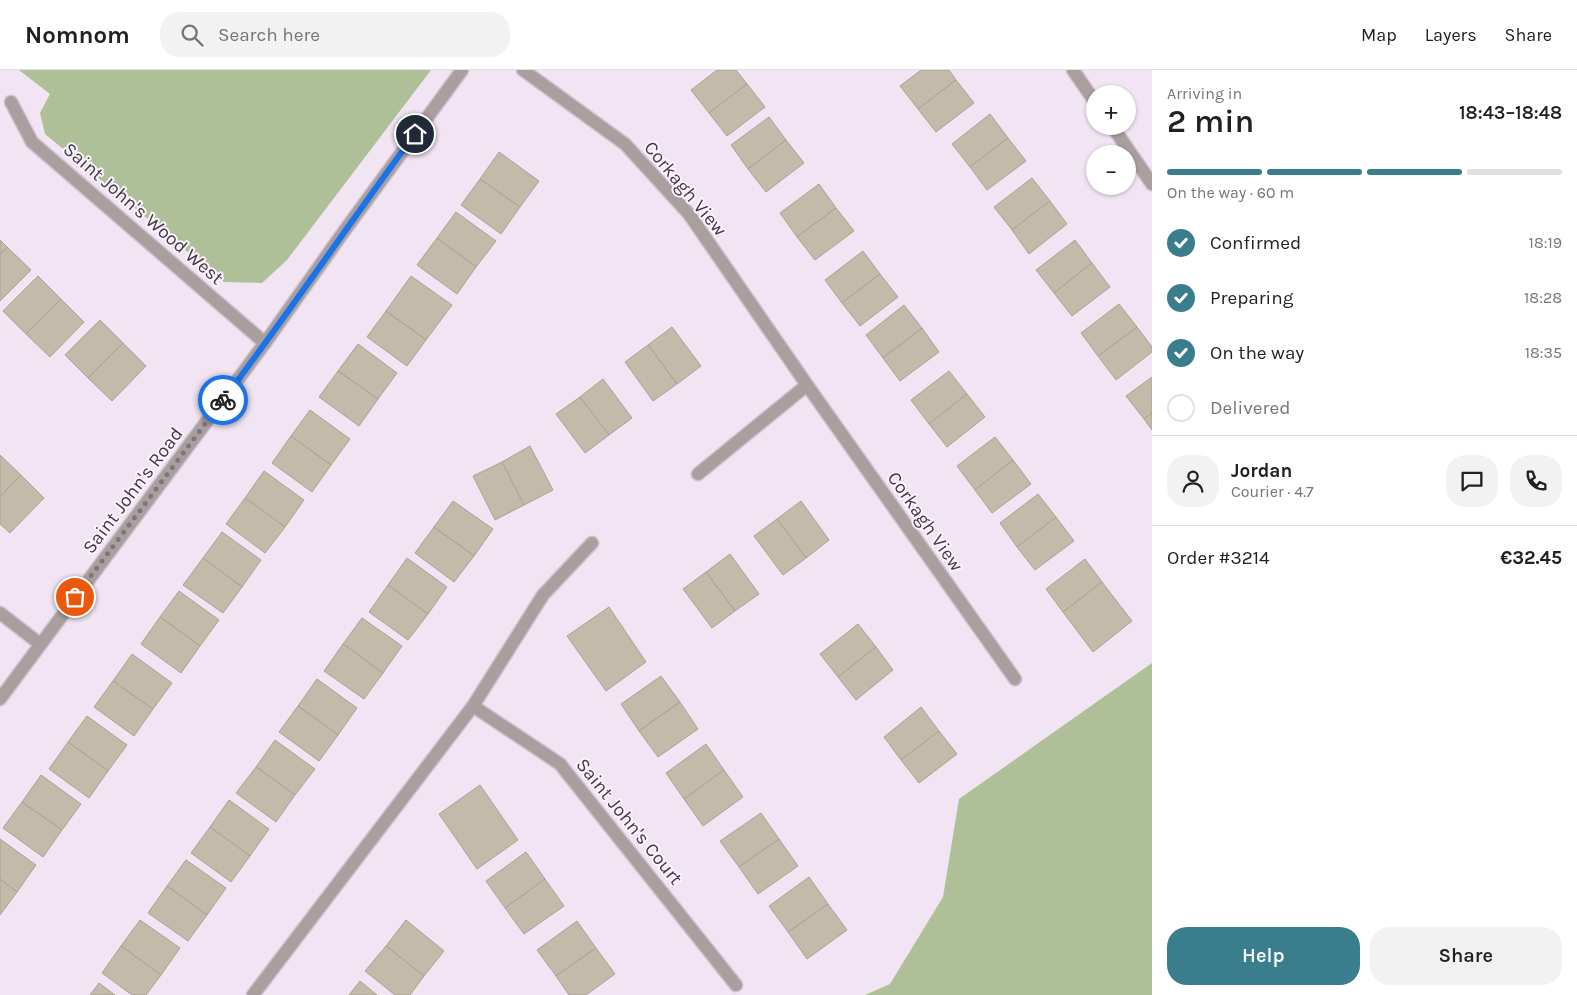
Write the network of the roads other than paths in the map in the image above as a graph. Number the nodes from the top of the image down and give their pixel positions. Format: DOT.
graph roads {
  1 [pos="462,70"];
  2 [pos="524,70"];
  3 [pos="1073,70"];
  4 [pos="1086,89"];
  5 [pos="11,102"];
  6 [pos="1118,135"];
  7 [pos="1152,184"];
  8 [pos="266,343"];
  9 [pos="807,385"];
  10 [pos="698,474"];
  11 [pos="592,543"];
  12 [pos="0,613"];
  13 [pos="40,644"];
  14 [pos="1015,679"];
  15 [pos="0,699"];
  16 [pos="472,706"];
  17 [pos="736,984"];
  18 [pos="253,995"];
  1 -- 8 [label="street, Saint John's Road"];
  2 -- 9 [label="street, Corkagh View"];
  3 -- 4 [label="street"];
  5 -- 8 [label="street, Saint John's Wood West"];
  6 -- 7 [label="street"];
  8 -- 13 [label="street, Saint John's Road"];
  9 -- 10 [label="street"];
  9 -- 14 [label="street, Corkagh View"];
  11 -- 16 [label="street"];
  12 -- 13 [label="street"];
  13 -- 15 [label="street, Saint John's Road"];
  16 -- 17 [label="street, Saint John's Court"];
  16 -- 18 [label="street"];
}
